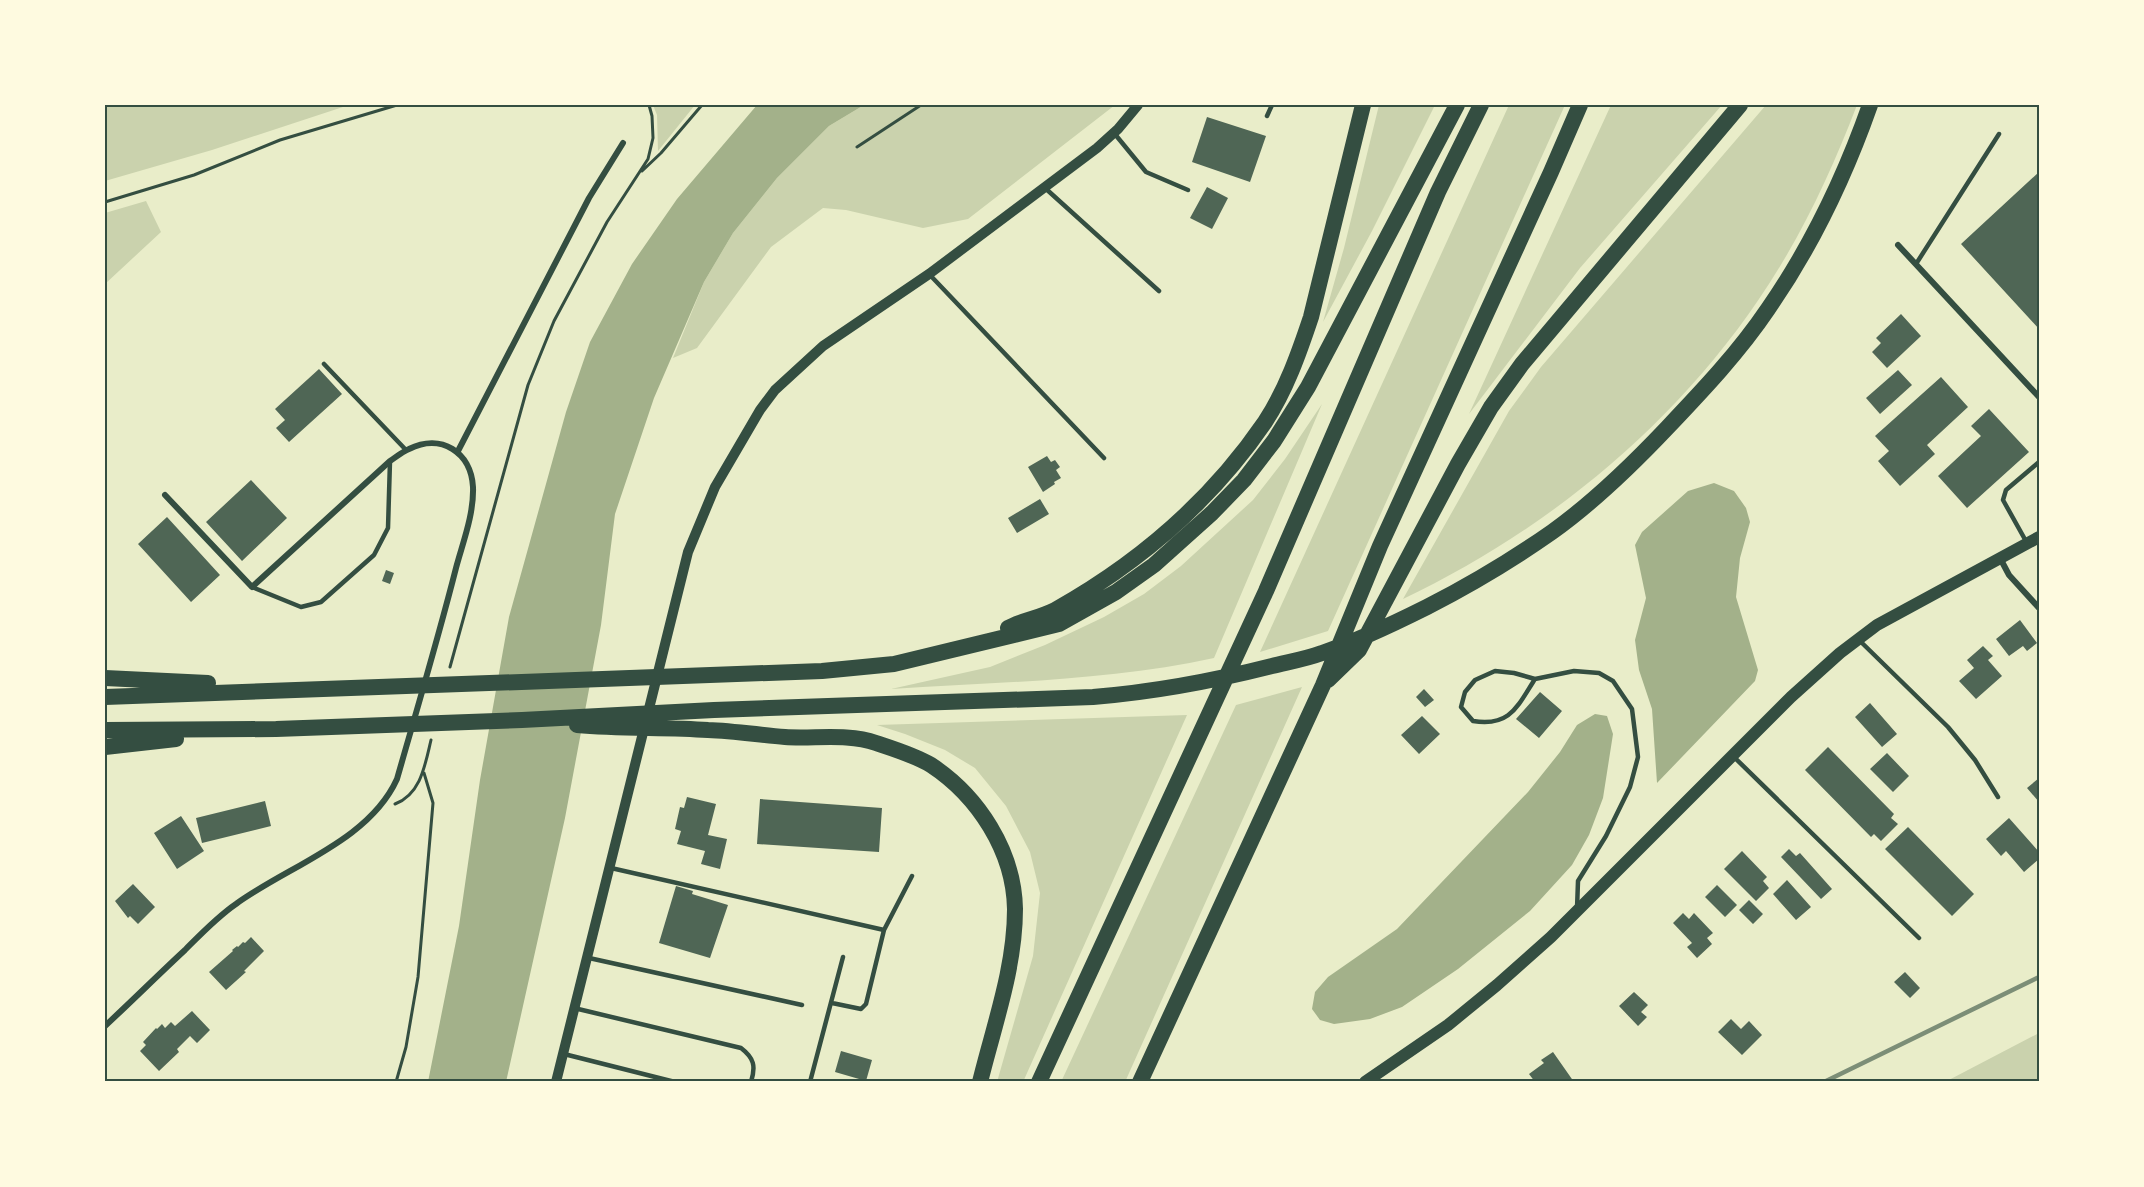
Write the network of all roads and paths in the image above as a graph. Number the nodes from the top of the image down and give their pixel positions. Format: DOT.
graph roads {
  1 [pos="397,105"];
  2 [pos="649,105"];
  3 [pos="702,105"];
  4 [pos="921,105"];
  5 [pos="1138,105"];
  6 [pos="1272,105"];
  7 [pos="1363,105"];
  8 [pos="1457,105"];
  9 [pos="1480,105"];
  10 [pos="1580,105"];
  11 [pos="1740,105"];
  12 [pos="1870,105"];
  13 [pos="1267,116"];
  14 [pos="1114,133"];
  15 [pos="1999,134"];
  16 [pos="623,143"];
  17 [pos="857,147"];
  18 [pos="638,174"];
  19 [pos="1045,188"];
  20 [pos="1188,190"];
  21 [pos="105,202"];
  22 [pos="1899,245"];
  23 [pos="1916,264"];
  24 [pos="929,274"];
  25 [pos="1159,291"];
  26 [pos="324,364"];
  27 [pos="2039,397"];
  28 [pos="406,450"];
  29 [pos="458,451"];
  30 [pos="1104,458"];
  31 [pos="390,461"];
  32 [pos="2039,462"];
  33 [pos="165,495"];
  34 [pos="2039,537"];
  35 [pos="2027,543"];
  36 [pos="2000,558"];
  37 [pos="252,587"];
  38 [pos="2039,608"];
  39 [pos="1858,639"];
  40 [pos="978,645"];
  41 [pos="448,675"];
  42 [pos="105,678"];
  43 [pos="1534,679"];
  44 [pos="1323,685"];
  45 [pos="320,689"];
  46 [pos="105,697"];
  47 [pos="522,720"];
  48 [pos="276,729"];
  49 [pos="105,730"];
  50 [pos="431,739"];
  51 [pos="105,747"];
  52 [pos="1732,755"];
  53 [pos="423,771"];
  54 [pos="1998,797"];
  55 [pos="380,808"];
  56 [pos="609,867"];
  57 [pos="912,876"];
  58 [pos="1576,911"];
  59 [pos="884,930"];
  60 [pos="1919,938"];
  61 [pos="586,957"];
  62 [pos="843,957"];
  63 [pos="832,1003"];
  64 [pos="802,1005"];
  65 [pos="574,1008"];
  66 [pos="105,1026"];
  67 [pos="562,1054"];
  68 [pos="396,1082"];
  69 [pos="556,1082"];
  70 [pos="675,1082"];
  71 [pos="751,1082"];
  72 [pos="810,1082"];
  73 [pos="980,1082"];
  74 [pos="1039,1082"];
  75 [pos="1140,1082"];
  76 [pos="1365,1082"];
  1 -- 21 [label="path"];
  2 -- 18 [label="path"];
  3 -- 18 [label="path"];
  4 -- 17 [label="path"];
  5 -- 14 [label="street"];
  6 -- 13 [label="lane"];
  7 -- 40 [label="highway"];
  8 -- 40 [label="highway"];
  9 -- 74 [label="highway"];
  10 -- 44 [label="highway"];
  11 -- 44 [label="highway"];
  12 -- 47 [label="highway"];
  14 -- 19 [label="street"];
  14 -- 20 [label="lane"];
  15 -- 23 [label="lane"];
  16 -- 29 [label="street"];
  18 -- 41 [label="path"];
  19 -- 24 [label="street"];
  19 -- 25 [label="lane"];
  22 -- 23 [label="street"];
  23 -- 27 [label="street"];
  24 -- 30 [label="lane"];
  24 -- 56 [label="street"];
  26 -- 28 [label="lane"];
  28 -- 29 [label="street"];
  28 -- 31 [label="street"];
  29 -- 55 [label="street"];
  31 -- 37 [label="street"];
  31 -- 37 [label="lane"];
  32 -- 35 [label="lane"];
  33 -- 37 [label="street"];
  34 -- 35 [label="main road"];
  35 -- 36 [label="main road"];
  36 -- 38 [label="street"];
  36 -- 39 [label="main road"];
  39 -- 52 [label="main road"];
  39 -- 54 [label="lane"];
  40 -- 45 [label="highway"];
  42 -- 45 [label="highway"];
  43 -- 43 [label="lane"];
  43 -- 58 [label="lane"];
  44 -- 75 [label="highway"];
  45 -- 46 [label="highway"];
  47 -- 48 [label="highway"];
  47 -- 73 [label="highway"];
  48 -- 49 [label="highway"];
  48 -- 51 [label="highway"];
  50 -- 53 [label="path"];
  52 -- 58 [label="main road"];
  52 -- 60 [label="lane"];
  53 -- 55 [label="path"];
  53 -- 68 [label="path"];
  55 -- 66 [label="street"];
  56 -- 59 [label="lane"];
  56 -- 61 [label="street"];
  57 -- 59 [label="lane"];
  58 -- 76 [label="main road"];
  59 -- 63 [label="lane"];
  61 -- 64 [label="lane"];
  61 -- 65 [label="street"];
  62 -- 63 [label="lane"];
  63 -- 72 [label="lane"];
  65 -- 67 [label="street"];
  65 -- 71 [label="lane"];
  67 -- 69 [label="street"];
  67 -- 70 [label="lane"];
}
